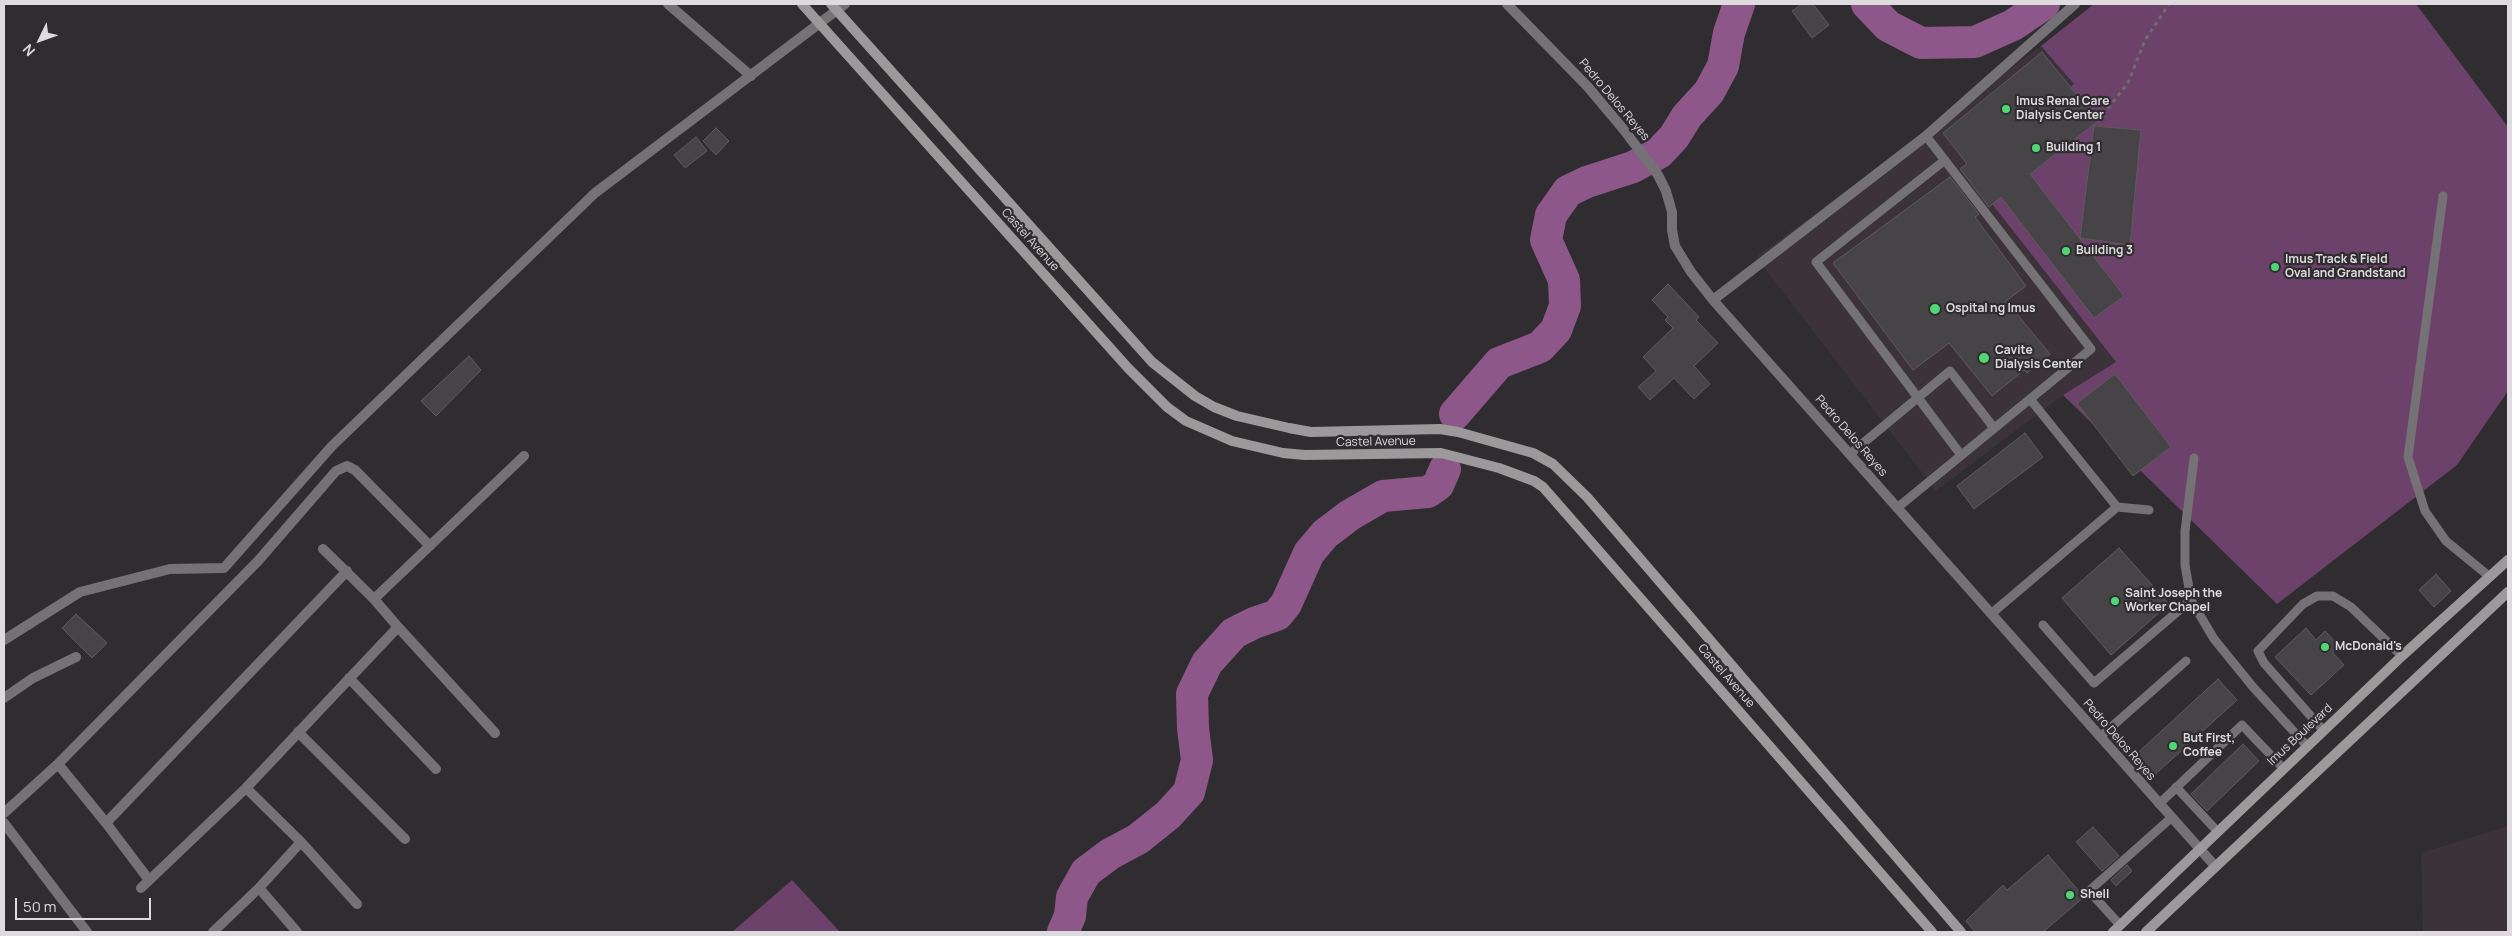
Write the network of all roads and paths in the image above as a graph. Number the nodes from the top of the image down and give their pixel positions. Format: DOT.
graph roads {
  1 [pos="668,4"];
  2 [pos="802,4"];
  3 [pos="1507,4"];
  4 [pos="2075,4"];
  5 [pos="2169,4"];
  6 [pos="838,6"];
  7 [pos="819,24"];
  8 [pos="751,76"];
  9 [pos="2098,121"];
  10 [pos="1926,136"];
  11 [pos="1945,160"];
  12 [pos="2443,196"];
  13 [pos="1713,300"];
  14 [pos="1918,397"];
  15 [pos="2030,398"];
  16 [pos="1994,428"];
  17 [pos="1850,454"];
  18 [pos="1961,455"];
  19 [pos="524,456"];
  20 [pos="2194,458"];
  21 [pos="2117,507"];
  22 [pos="1897,508"];
  23 [pos="2149,510"];
  24 [pos="430,546"];
  25 [pos="322,549"];
  26 [pos="2508,560"];
  27 [pos="347,571"];
  28 [pos="2490,577"];
  29 [pos="2508,592"];
  30 [pos="374,599"];
  31 [pos="2191,600"];
  32 [pos="1991,614"];
  33 [pos="2043,625"];
  34 [pos="398,627"];
  35 [pos="4,640"];
  36 [pos="2402,656"];
  37 [pos="76,657"];
  38 [pos="2186,661"];
  39 [pos="349,678"];
  40 [pos="4,698"];
  41 [pos="2323,730"];
  42 [pos="298,732"];
  43 [pos="495,733"];
  44 [pos="2100,737"];
  45 [pos="2307,746"];
  46 [pos="58,764"];
  47 [pos="2282,768"];
  48 [pos="436,769"];
  49 [pos="2176,787"];
  50 [pos="246,788"];
  51 [pos="2159,804"];
  52 [pos="4,813"];
  53 [pos="2170,818"];
  54 [pos="4,823"];
  55 [pos="106,823"];
  56 [pos="2217,832"];
  57 [pos="405,840"];
  58 [pos="301,842"];
  59 [pos="2198,849"];
  60 [pos="2215,866"];
  61 [pos="149,880"];
  62 [pos="141,888"];
  63 [pos="259,888"];
  64 [pos="357,904"];
  65 [pos="2116,929"];
  66 [pos="87,932"];
  67 [pos="213,932"];
  68 [pos="297,932"];
  69 [pos="1932,932"];
  70 [pos="1961,932"];
  71 [pos="2146,932"];
  1 -- 8 [label="street"];
  2 -- 7 [label="street, Castel Avenue"];
  3 -- 13 [label="street, Pedro Delos Reyes"];
  4 -- 10 [label="street"];
  5 -- 9 [label="path"];
  6 -- 7 [label="street"];
  6 -- 70 [label="street, Castel Avenue"];
  7 -- 8 [label="street"];
  7 -- 69 [label="street, Castel Avenue"];
  8 -- 35 [label="street"];
  10 -- 11 [label="lane"];
  10 -- 13 [label="street"];
  11 -- 14 [label="lane"];
  11 -- 15 [label="lane"];
  12 -- 28 [label="lane"];
  13 -- 17 [label="street, Pedro Delos Reyes"];
  14 -- 16 [label="lane"];
  14 -- 17 [label="lane"];
  14 -- 18 [label="lane"];
  15 -- 16 [label="lane"];
  15 -- 21 [label="lane"];
  16 -- 18 [label="lane"];
  17 -- 22 [label="street, Pedro Delos Reyes"];
  18 -- 22 [label="lane"];
  19 -- 24 [label="street"];
  20 -- 31 [label="lane"];
  21 -- 23 [label="lane"];
  21 -- 32 [label="lane"];
  22 -- 32 [label="street, Pedro Delos Reyes"];
  24 -- 30 [label="street"];
  24 -- 46 [label="street"];
  25 -- 27 [label="street"];
  26 -- 28 [label="street, Imus Boulevard"];
  27 -- 30 [label="street"];
  27 -- 55 [label="street"];
  28 -- 36 [label="street, Imus Boulevard"];
  29 -- 60 [label="street"];
  30 -- 34 [label="street"];
  31 -- 33 [label="lane"];
  31 -- 45 [label="lane"];
  32 -- 44 [label="street, Pedro Delos Reyes"];
  34 -- 39 [label="street"];
  34 -- 43 [label="street"];
  36 -- 41 [label="street, Imus Boulevard"];
  36 -- 41 [label="lane"];
  37 -- 40 [label="street"];
  38 -- 44 [label="lane"];
  39 -- 42 [label="street"];
  39 -- 48 [label="street"];
  41 -- 45 [label="street, Imus Boulevard"];
  42 -- 50 [label="street"];
  42 -- 57 [label="street"];
  44 -- 51 [label="street, Pedro Delos Reyes"];
  45 -- 47 [label="street, Imus Boulevard"];
  46 -- 52 [label="street"];
  46 -- 55 [label="street"];
  47 -- 49 [label="lane"];
  47 -- 56 [label="street, Imus Boulevard"];
  49 -- 51 [label="lane"];
  49 -- 56 [label="lane"];
  50 -- 58 [label="street"];
  50 -- 61 [label="street"];
  51 -- 53 [label="street, Pedro Delos Reyes"];
  53 -- 59 [label="street, Pedro Delos Reyes"];
  53 -- 65 [label="lane"];
  54 -- 66 [label="street"];
  55 -- 61 [label="street"];
  56 -- 59 [label="street, Imus Boulevard"];
  58 -- 63 [label="street"];
  58 -- 64 [label="street"];
  59 -- 60 [label="street, Pedro Delos Reyes"];
  59 -- 65 [label="street, Imus Boulevard"];
  60 -- 71 [label="street"];
  61 -- 62 [label="street"];
  63 -- 67 [label="street"];
  63 -- 68 [label="street"];
}
